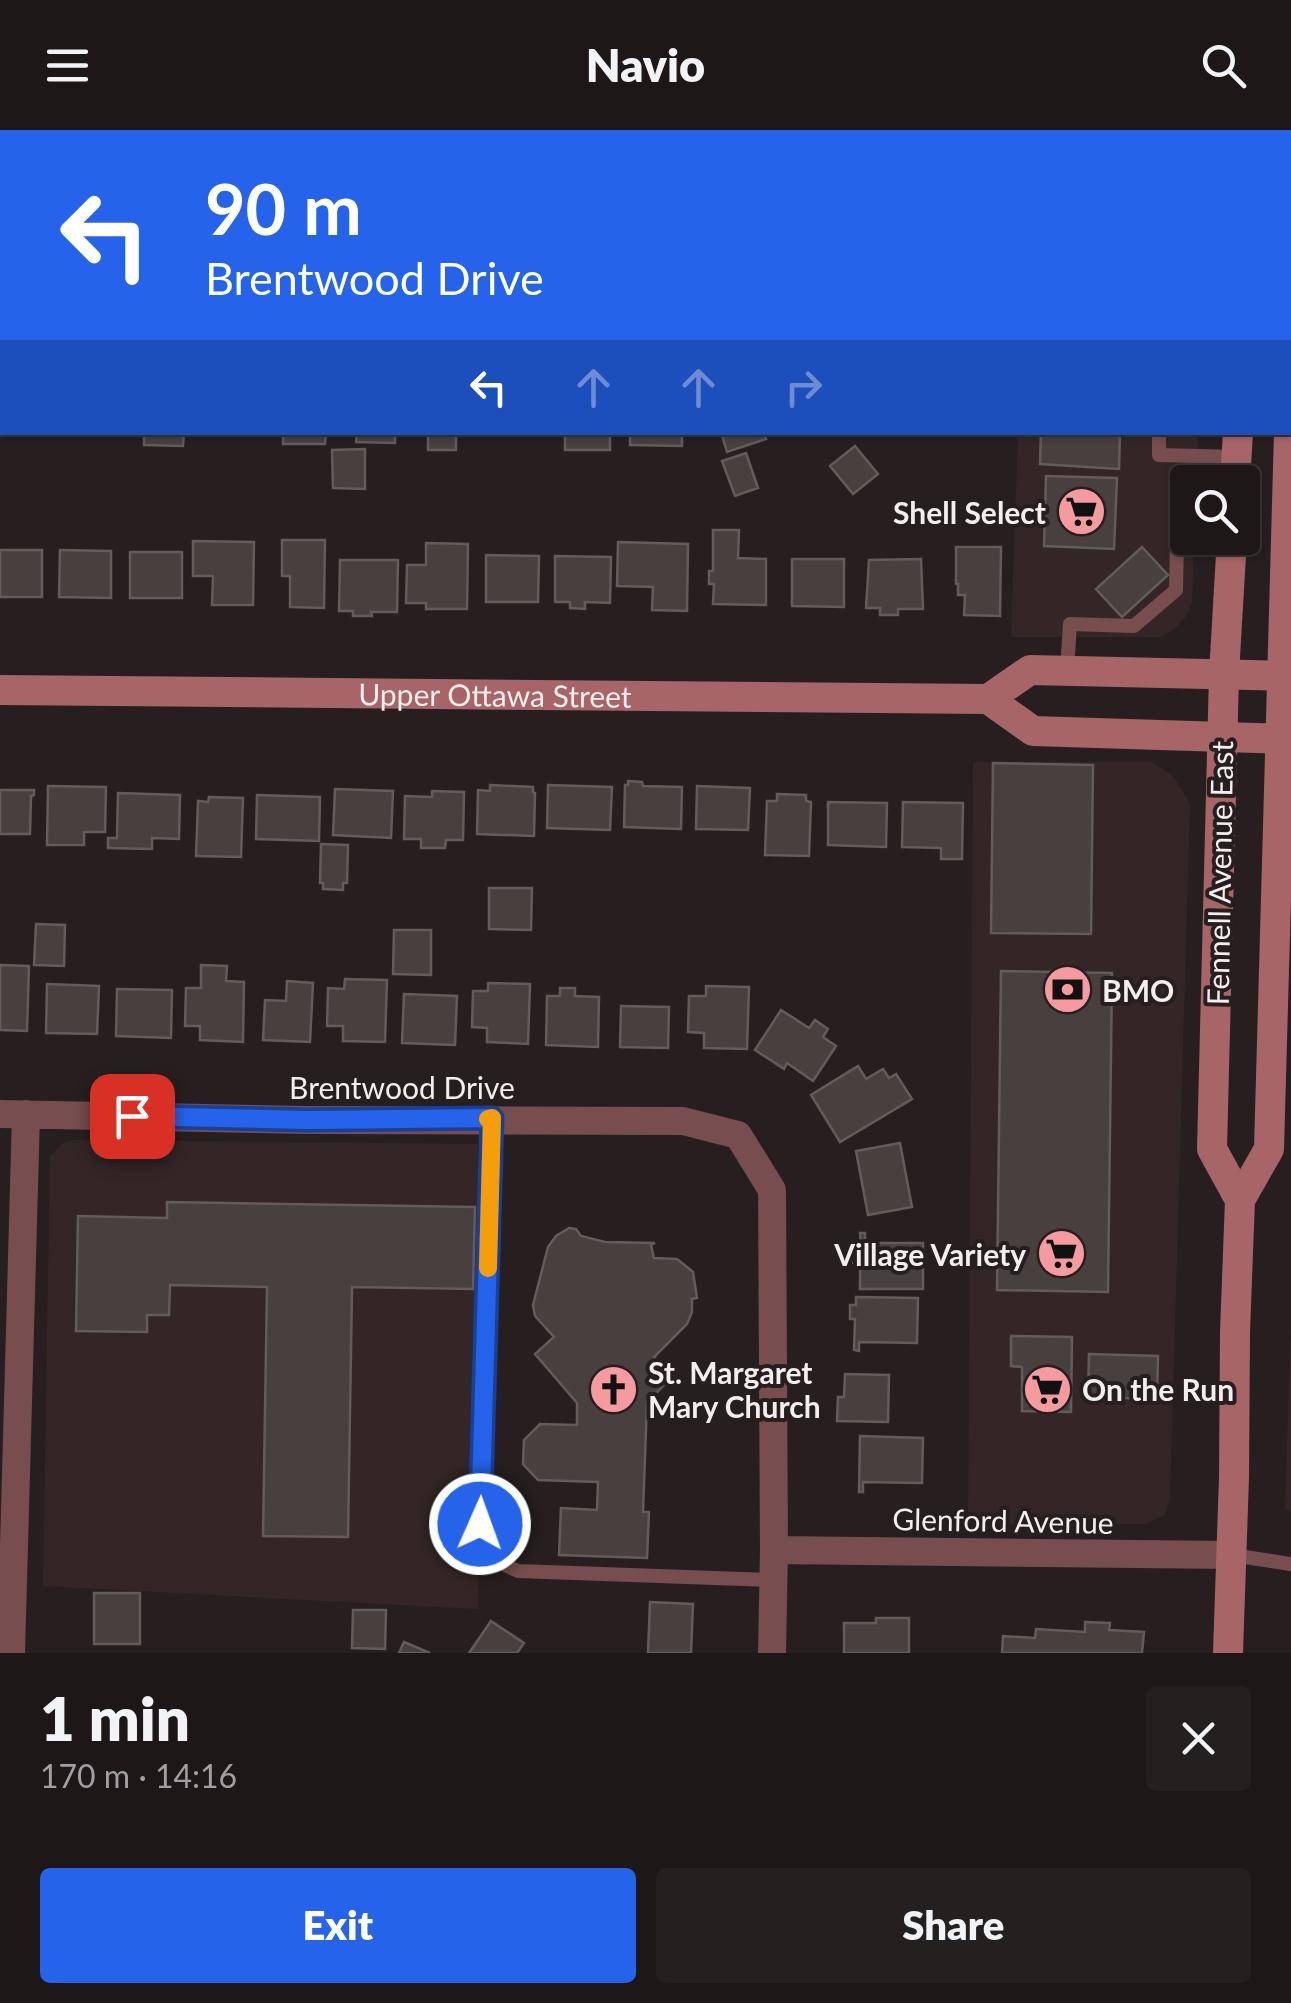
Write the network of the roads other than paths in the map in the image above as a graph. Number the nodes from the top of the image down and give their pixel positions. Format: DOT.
graph roads {
  1 [pos="1160,435"];
  2 [pos="1289,435"];
  3 [pos="1236,457"];
  4 [pos="1177,555"];
  5 [pos="1231,555"];
  6 [pos="1066,670"];
  7 [pos="1224,674"];
  8 [pos="1286,676"];
  9 [pos="0,690"];
  10 [pos="988,699"];
  11 [pos="1222,736"];
  12 [pos="1285,739"];
  13 [pos="13,1114"];
  14 [pos="492,1118"];
  15 [pos="1240,1200"];
  16 [pos="774,1550"];
  17 [pos="1231,1554"];
  18 [pos="1291,1564"];
  19 [pos="772,1580"];
  20 [pos="12,1653"];
  21 [pos="772,1653"];
  22 [pos="1228,1653"];
  1 -- 3 [label="lane"];
  2 -- 8 [label="main road, Fennell Avenue East"];
  4 -- 6 [label="lane"];
  5 -- 7 [label="main road, Fennell Avenue East"];
  6 -- 7 [label="main road"];
  6 -- 10 [label="main road"];
  7 -- 8 [label="main road"];
  7 -- 11 [label="main road, Fennell Avenue East"];
  8 -- 12 [label="main road, Fennell Avenue East"];
  9 -- 10 [label="main road, Upper Ottawa Street"];
  10 -- 11 [label="main road"];
  11 -- 12 [label="main road"];
  11 -- 15 [label="main road, Fennell Avenue East"];
  12 -- 15 [label="main road, Fennell Avenue East"];
  13 -- 14 [label="street, Brentwood Drive"];
  13 -- 20 [label="street"];
  14 -- 16 [label="street, Brentwood Drive"];
  14 -- 19 [label="lane"];
  15 -- 17 [label="main road, Fennell Avenue East"];
  16 -- 17 [label="street, Glenford Avenue"];
  16 -- 19 [label="street"];
  17 -- 18 [label="lane"];
  17 -- 22 [label="main road, Fennell Avenue East"];
  19 -- 21 [label="street"];
}
